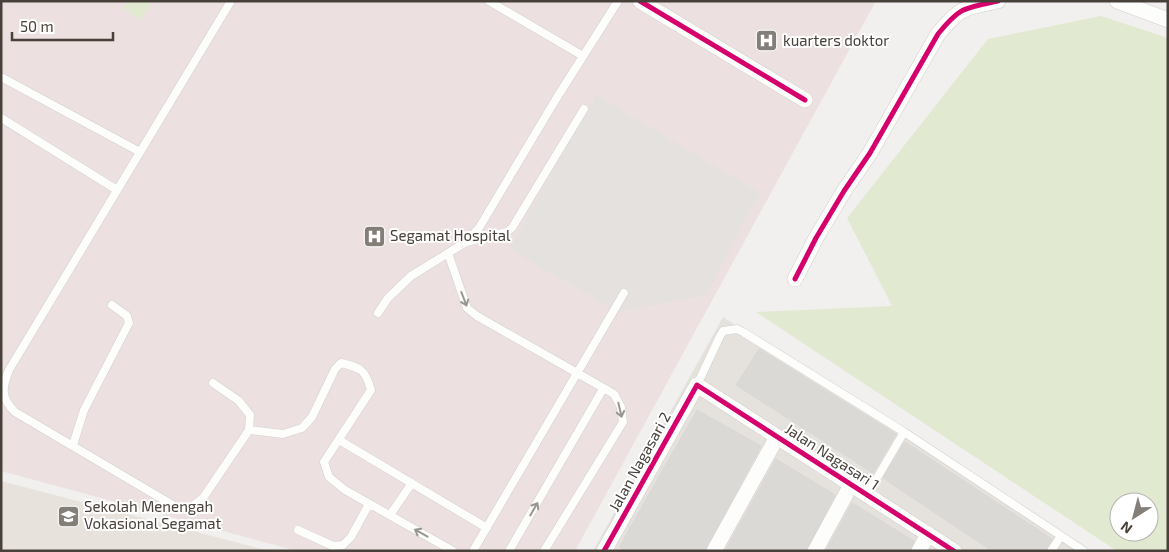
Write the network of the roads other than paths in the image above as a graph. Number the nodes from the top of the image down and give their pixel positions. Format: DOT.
graph roads {
  1 [pos="231,1"];
  2 [pos="489,1"];
  3 [pos="618,1"];
  4 [pos="640,1"];
  5 [pos="998,1"];
  6 [pos="1117,1"];
  7 [pos="1168,20"];
  8 [pos="583,56"];
  9 [pos="1,77"];
  10 [pos="805,100"];
  11 [pos="584,109"];
  12 [pos="1,118"];
  13 [pos="140,152"];
  14 [pos="118,190"];
  15 [pos="466,242"];
  16 [pos="448,253"];
  17 [pos="794,279"];
  18 [pos="624,293"];
  19 [pos="112,305"];
  20 [pos="378,313"];
  21 [pos="577,373"];
  22 [pos="213,383"];
  23 [pos="697,386"];
  24 [pos="604,389"];
  25 [pos="249,430"];
  26 [pos="904,432"];
  27 [pos="777,437"];
  28 [pos="339,440"];
  29 [pos="73,445"];
  30 [pos="412,483"];
  31 [pos="852,485"];
  32 [pos="867,494"];
  33 [pos="369,504"];
  34 [pos="390,515"];
  35 [pos="487,528"];
  36 [pos="298,530"];
  37 [pos="928,534"];
  38 [pos="1061,536"];
  39 [pos="607,550"];
  40 [pos="453,551"];
  41 [pos="473,551"];
  42 [pos="509,551"];
  43 [pos="544,551"];
  44 [pos="714,551"];
  45 [pos="816,551"];
  46 [pos="919,551"];
  47 [pos="954,551"];
  48 [pos="1051,551"];
  49 [pos="1084,551"];
  1 -- 13 [label="lane"];
  2 -- 8 [label="lane"];
  3 -- 8 [label="lane"];
  4 -- 10 [label="street"];
  5 -- 17 [label="street"];
  6 -- 7 [label="street"];
  8 -- 15 [label="lane"];
  9 -- 13 [label="lane"];
  11 -- 15 [label="lane"];
  12 -- 14 [label="lane"];
  13 -- 14 [label="lane"];
  14 -- 29 [label="lane"];
  15 -- 16 [label="lane"];
  16 -- 20 [label="lane"];
  16 -- 21 [label="lane, one-way"];
  18 -- 21 [label="lane"];
  19 -- 29 [label="lane"];
  21 -- 24 [label="lane"];
  21 -- 35 [label="lane"];
  22 -- 25 [label="lane"];
  23 -- 26 [label="lane"];
  23 -- 27 [label="street, Jalan Nagasari 1"];
  23 -- 39 [label="street, Jalan Nagasari 2"];
  42 -- 24 [label="lane, one-way"];
  24 -- 43 [label="lane, one-way"];
  25 -- 28 [label="lane"];
  25 -- 29 [label="lane"];
  26 -- 32 [label="lane"];
  26 -- 38 [label="lane"];
  27 -- 31 [label="street, Jalan Nagasari 1"];
  27 -- 44 [label="street"];
  28 -- 30 [label="lane"];
  28 -- 33 [label="lane"];
  30 -- 34 [label="lane"];
  30 -- 35 [label="lane"];
  31 -- 32 [label="street, Jalan Nagasari 1"];
  31 -- 45 [label="street"];
  32 -- 37 [label="street, Jalan Nagasari 1"];
  33 -- 34 [label="lane"];
  33 -- 36 [label="lane"];
  40 -- 34 [label="lane, one-way"];
  35 -- 41 [label="lane"];
  37 -- 46 [label="street"];
  37 -- 47 [label="street, Jalan Nagasari 1"];
  38 -- 48 [label="lane"];
  38 -- 49 [label="lane"];
}
